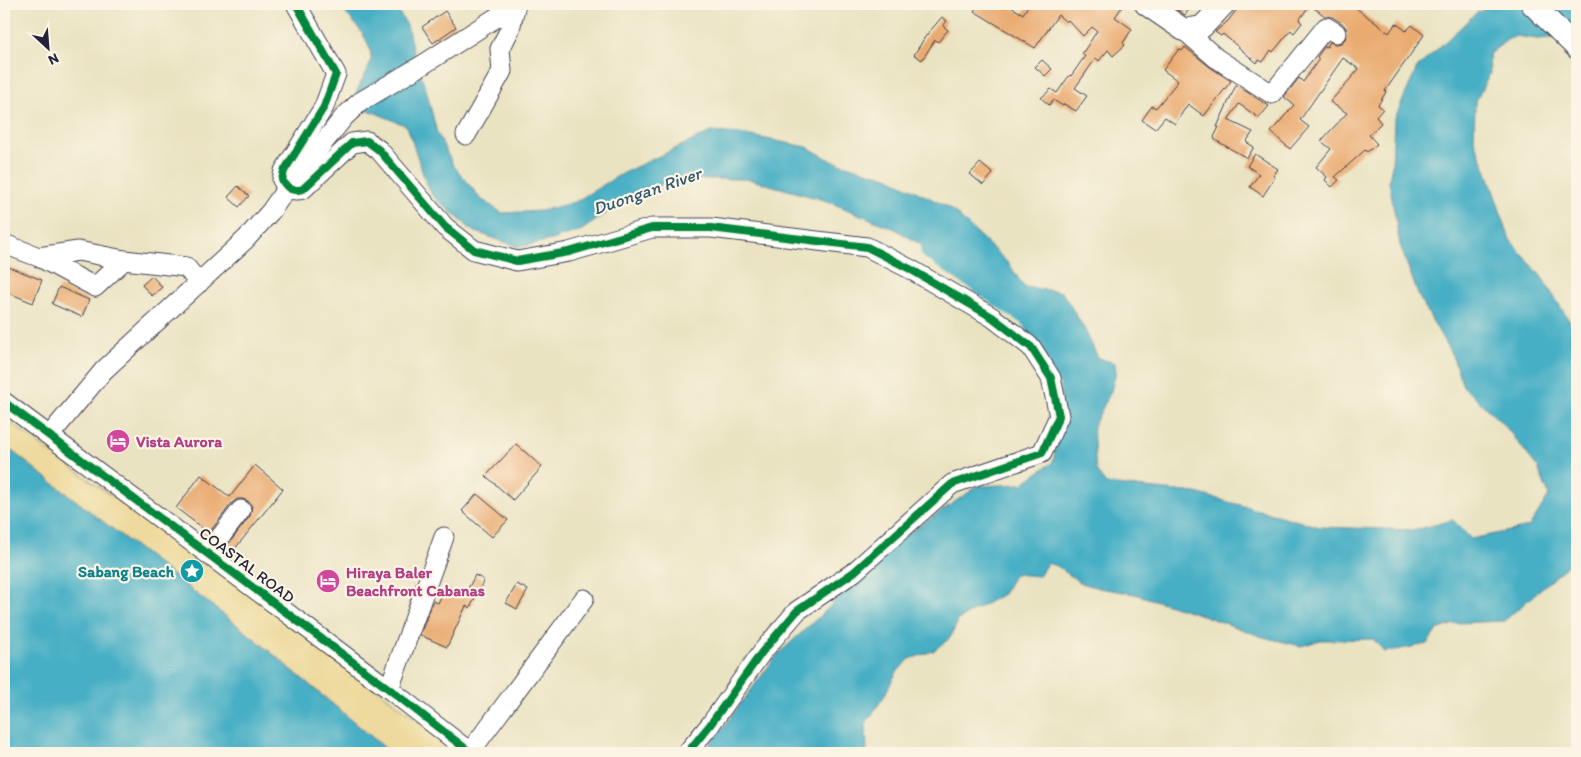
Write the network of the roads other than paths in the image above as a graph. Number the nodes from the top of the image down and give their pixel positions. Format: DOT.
graph roads {
  1 [pos="296,4"];
  2 [pos="516,4"];
  3 [pos="1146,4"];
  4 [pos="1224,4"];
  5 [pos="1532,4"];
  6 [pos="1184,30"];
  7 [pos="1336,33"];
  8 [pos="1577,48"];
  9 [pos="466,135"];
  10 [pos="291,183"];
  11 [pos="4,244"];
  12 [pos="39,258"];
  13 [pos="124,260"];
  14 [pos="199,283"];
  15 [pos="4,402"];
  16 [pos="50,435"];
  17 [pos="241,510"];
  18 [pos="444,537"];
  19 [pos="208,553"];
  20 [pos="584,599"];
  21 [pos="389,689"];
  22 [pos="471,753"];
  23 [pos="687,753"];
  1 -- 10 [label="street"];
  2 -- 9 [label="street"];
  2 -- 10 [label="street"];
  3 -- 6 [label="main road"];
  4 -- 6 [label="main road"];
  5 -- 8 [label="main road"];
  6 -- 7 [label="street"];
  10 -- 14 [label="street"];
  10 -- 23 [label="street"];
  11 -- 12 [label="street"];
  12 -- 13 [label="street"];
  12 -- 13 [label="street"];
  13 -- 14 [label="street"];
  14 -- 16 [label="street"];
  15 -- 16 [label="street, COASTAL ROAD"];
  16 -- 19 [label="street, COASTAL ROAD"];
  17 -- 19 [label="street"];
  18 -- 21 [label="street"];
  19 -- 21 [label="street, COASTAL ROAD"];
  20 -- 22 [label="street"];
  21 -- 22 [label="street, COASTAL ROAD"];
}
